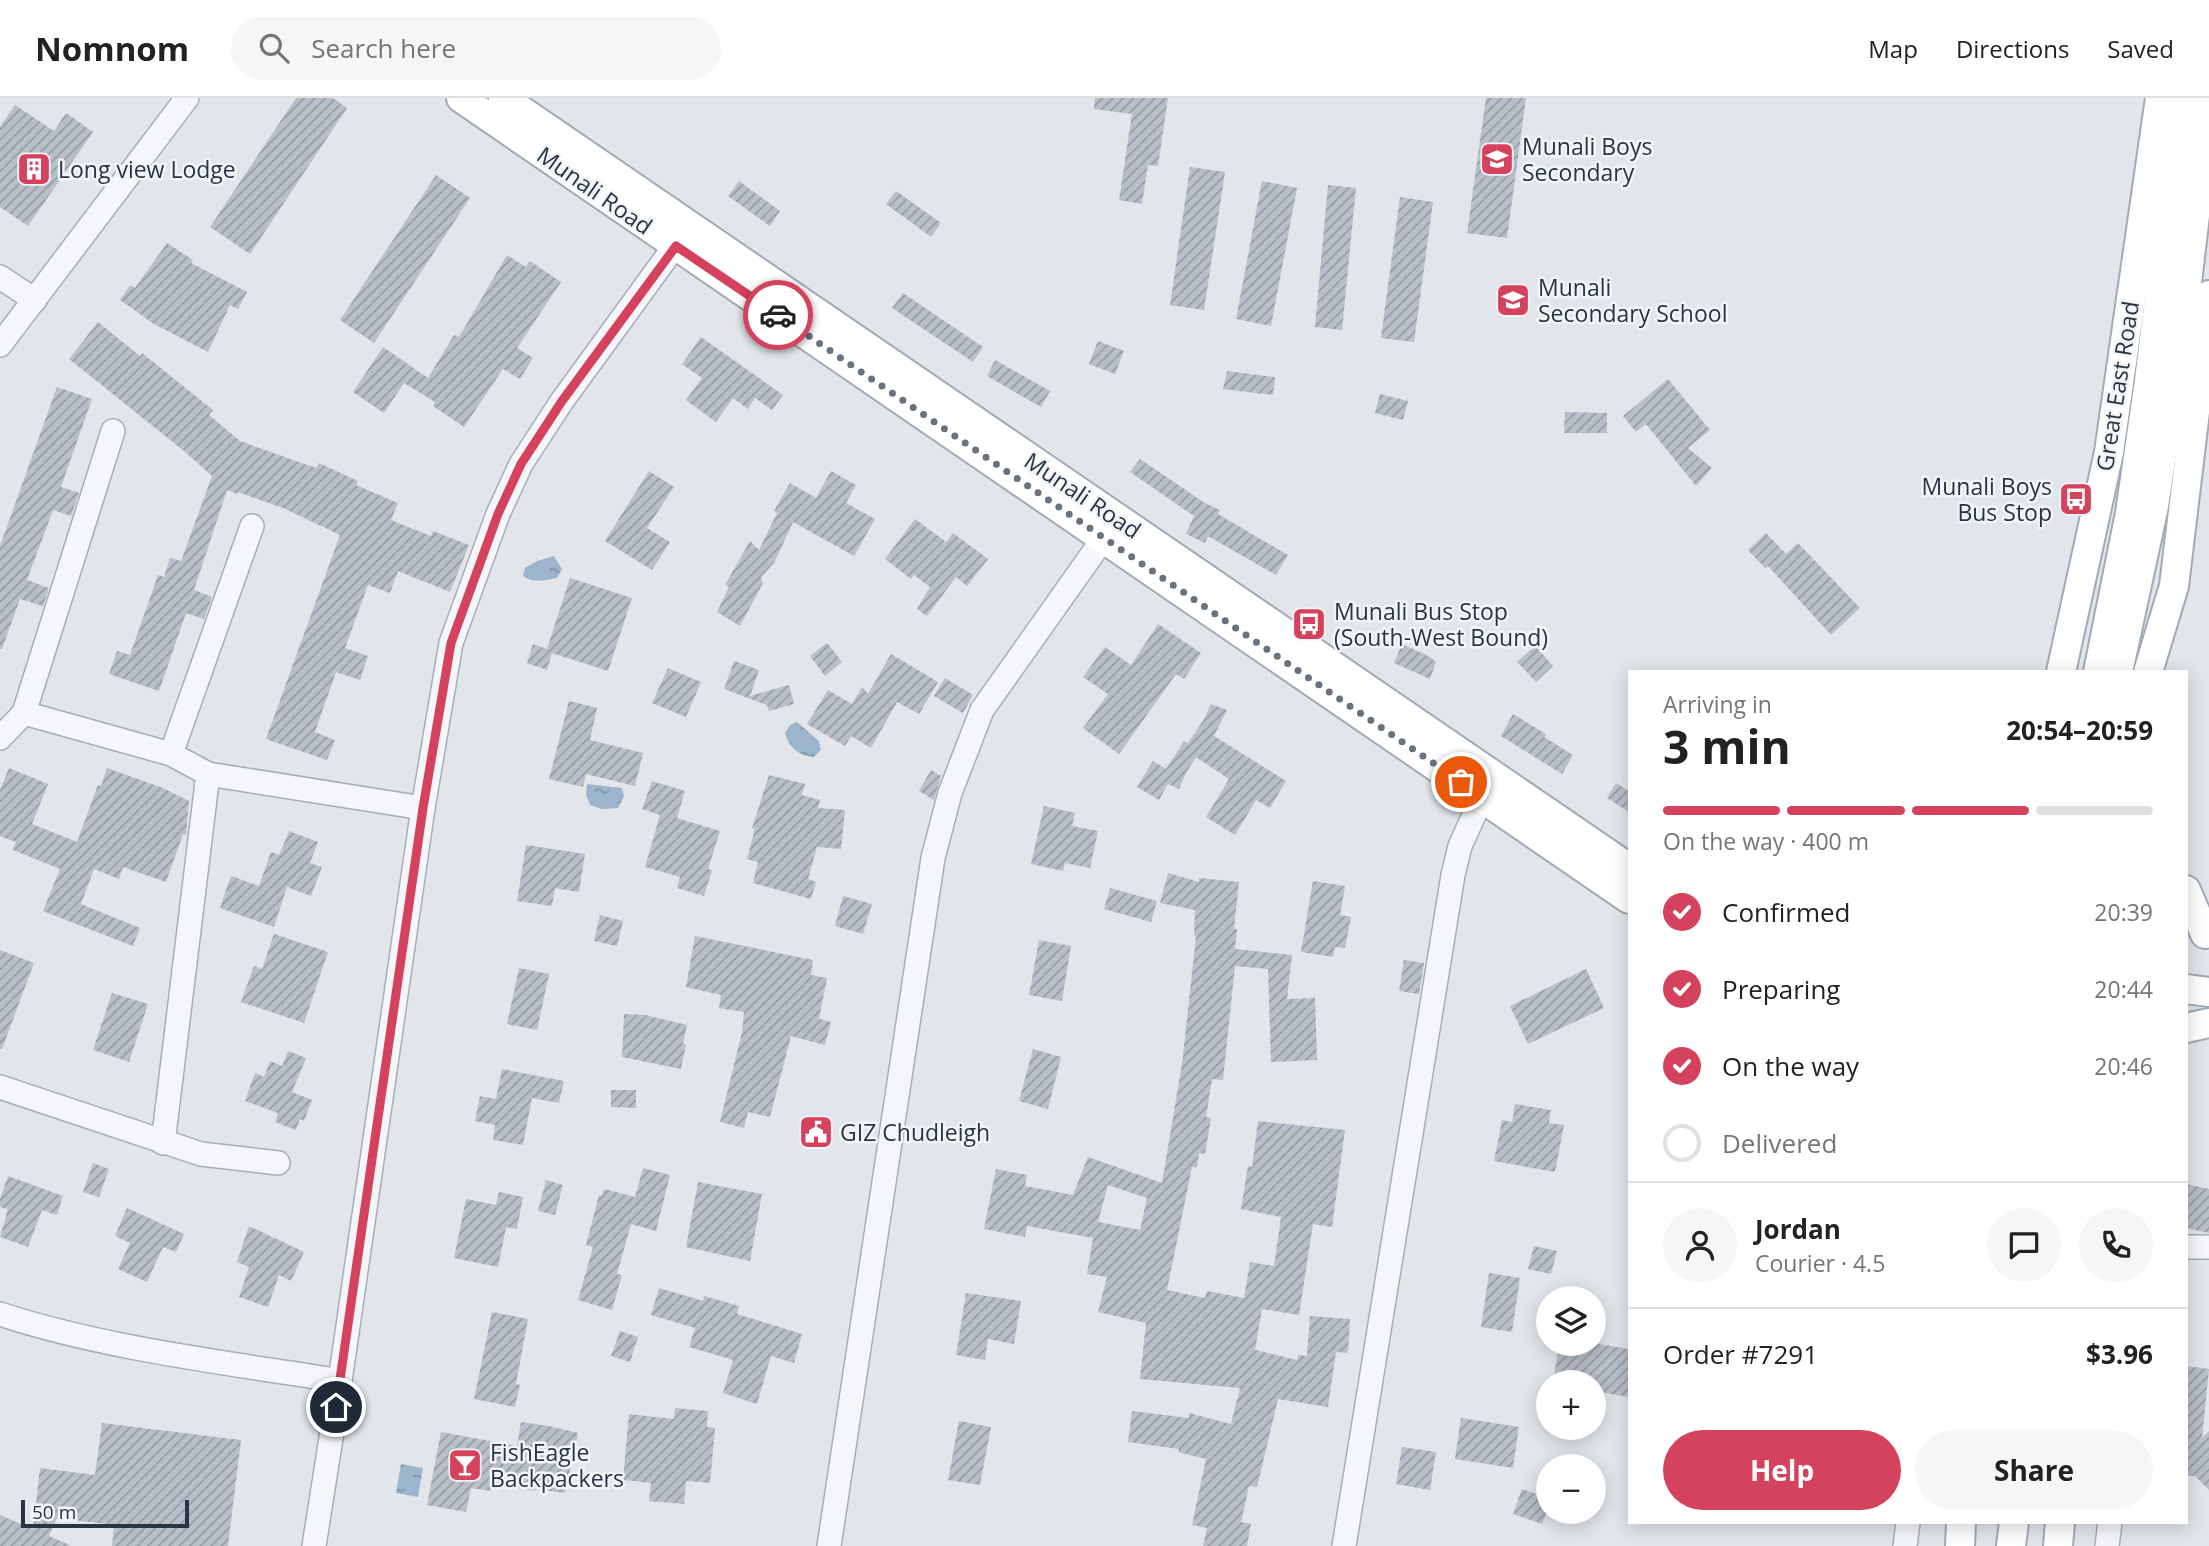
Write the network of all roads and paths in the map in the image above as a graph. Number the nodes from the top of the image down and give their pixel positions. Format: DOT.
graph roads {
  1 [pos="187,98"];
  2 [pos="461,98"];
  3 [pos="503,98"];
  4 [pos="2160,98"];
  5 [pos="2184,98"];
  6 [pos="2209,98"];
  7 [pos="682,236"];
  8 [pos="0,277"];
  9 [pos="2209,295"];
  10 [pos="35,300"];
  11 [pos="0,345"];
  12 [pos="113,431"];
  13 [pos="251,526"];
  14 [pos="1111,528"];
  15 [pos="2174,586"];
  16 [pos="2059,667"];
  17 [pos="2098,670"];
  18 [pos="2118,670"];
  19 [pos="2149,670"];
  20 [pos="2169,670"];
  21 [pos="24,713"];
  22 [pos="0,738"];
  23 [pos="171,754"];
  24 [pos="208,774"];
  25 [pos="1487,785"];
  26 [pos="423,808"];
  27 [pos="1628,867"];
  28 [pos="2188,896"];
  29 [pos="1628,899"];
  30 [pos="2200,929"];
  31 [pos="2188,989"];
  32 [pos="2209,992"];
  33 [pos="2209,1023"];
  34 [pos="2188,1028"];
  35 [pos="0,1087"];
  36 [pos="163,1143"];
  37 [pos="278,1163"];
  38 [pos="2188,1247"];
  39 [pos="2209,1247"];
  40 [pos="0,1314"];
  41 [pos="340,1381"];
  42 [pos="1908,1524"];
  43 [pos="1961,1524"];
  44 [pos="1996,1524"];
  45 [pos="2014,1524"];
  46 [pos="2060,1524"];
  47 [pos="2110,1524"];
  48 [pos="314,1546"];
  49 [pos="829,1546"];
  50 [pos="1344,1546"];
  51 [pos="1905,1546"];
  52 [pos="1960,1546"];
  53 [pos="1994,1546"];
  54 [pos="2011,1546"];
  55 [pos="2057,1546"];
  56 [pos="2107,1546"];
  1 -- 10 [label="street"];
  2 -- 7 [label="main road, Munali Road"];
  3 -- 7 [label="main road, Munali Road"];
  4 -- 16 [label="main road, Great East Road"];
  5 -- 17 [label="main road, Great East Road"];
  6 -- 18 [label="main road"];
  7 -- 14 [label="main road, Munali Road"];
  7 -- 26 [label="street"];
  8 -- 10 [label="street"];
  9 -- 15 [label="main road"];
  10 -- 11 [label="street"];
  12 -- 21 [label="street"];
  13 -- 23 [label="street"];
  14 -- 25 [label="main road, Munali Road"];
  14 -- 49 [label="street"];
  15 -- 19 [label="main road"];
  15 -- 20 [label="main road"];
  21 -- 22 [label="street"];
  21 -- 23 [label="street"];
  23 -- 24 [label="street"];
  24 -- 26 [label="street"];
  24 -- 36 [label="street"];
  25 -- 27 [label="main road, Munali Road"];
  25 -- 29 [label="main road, Munali Road"];
  25 -- 50 [label="street"];
  26 -- 41 [label="street"];
  28 -- 30 [label="main road"];
  31 -- 32 [label="main road"];
  33 -- 34 [label="main road"];
  35 -- 36 [label="street"];
  36 -- 37 [label="street"];
  38 -- 39 [label="street"];
  40 -- 41 [label="street"];
  41 -- 48 [label="street"];
  42 -- 51 [label="street"];
  43 -- 52 [label="main road"];
  44 -- 53 [label="main road"];
  45 -- 54 [label="main road"];
  46 -- 55 [label="main road"];
  47 -- 56 [label="street"];
}
